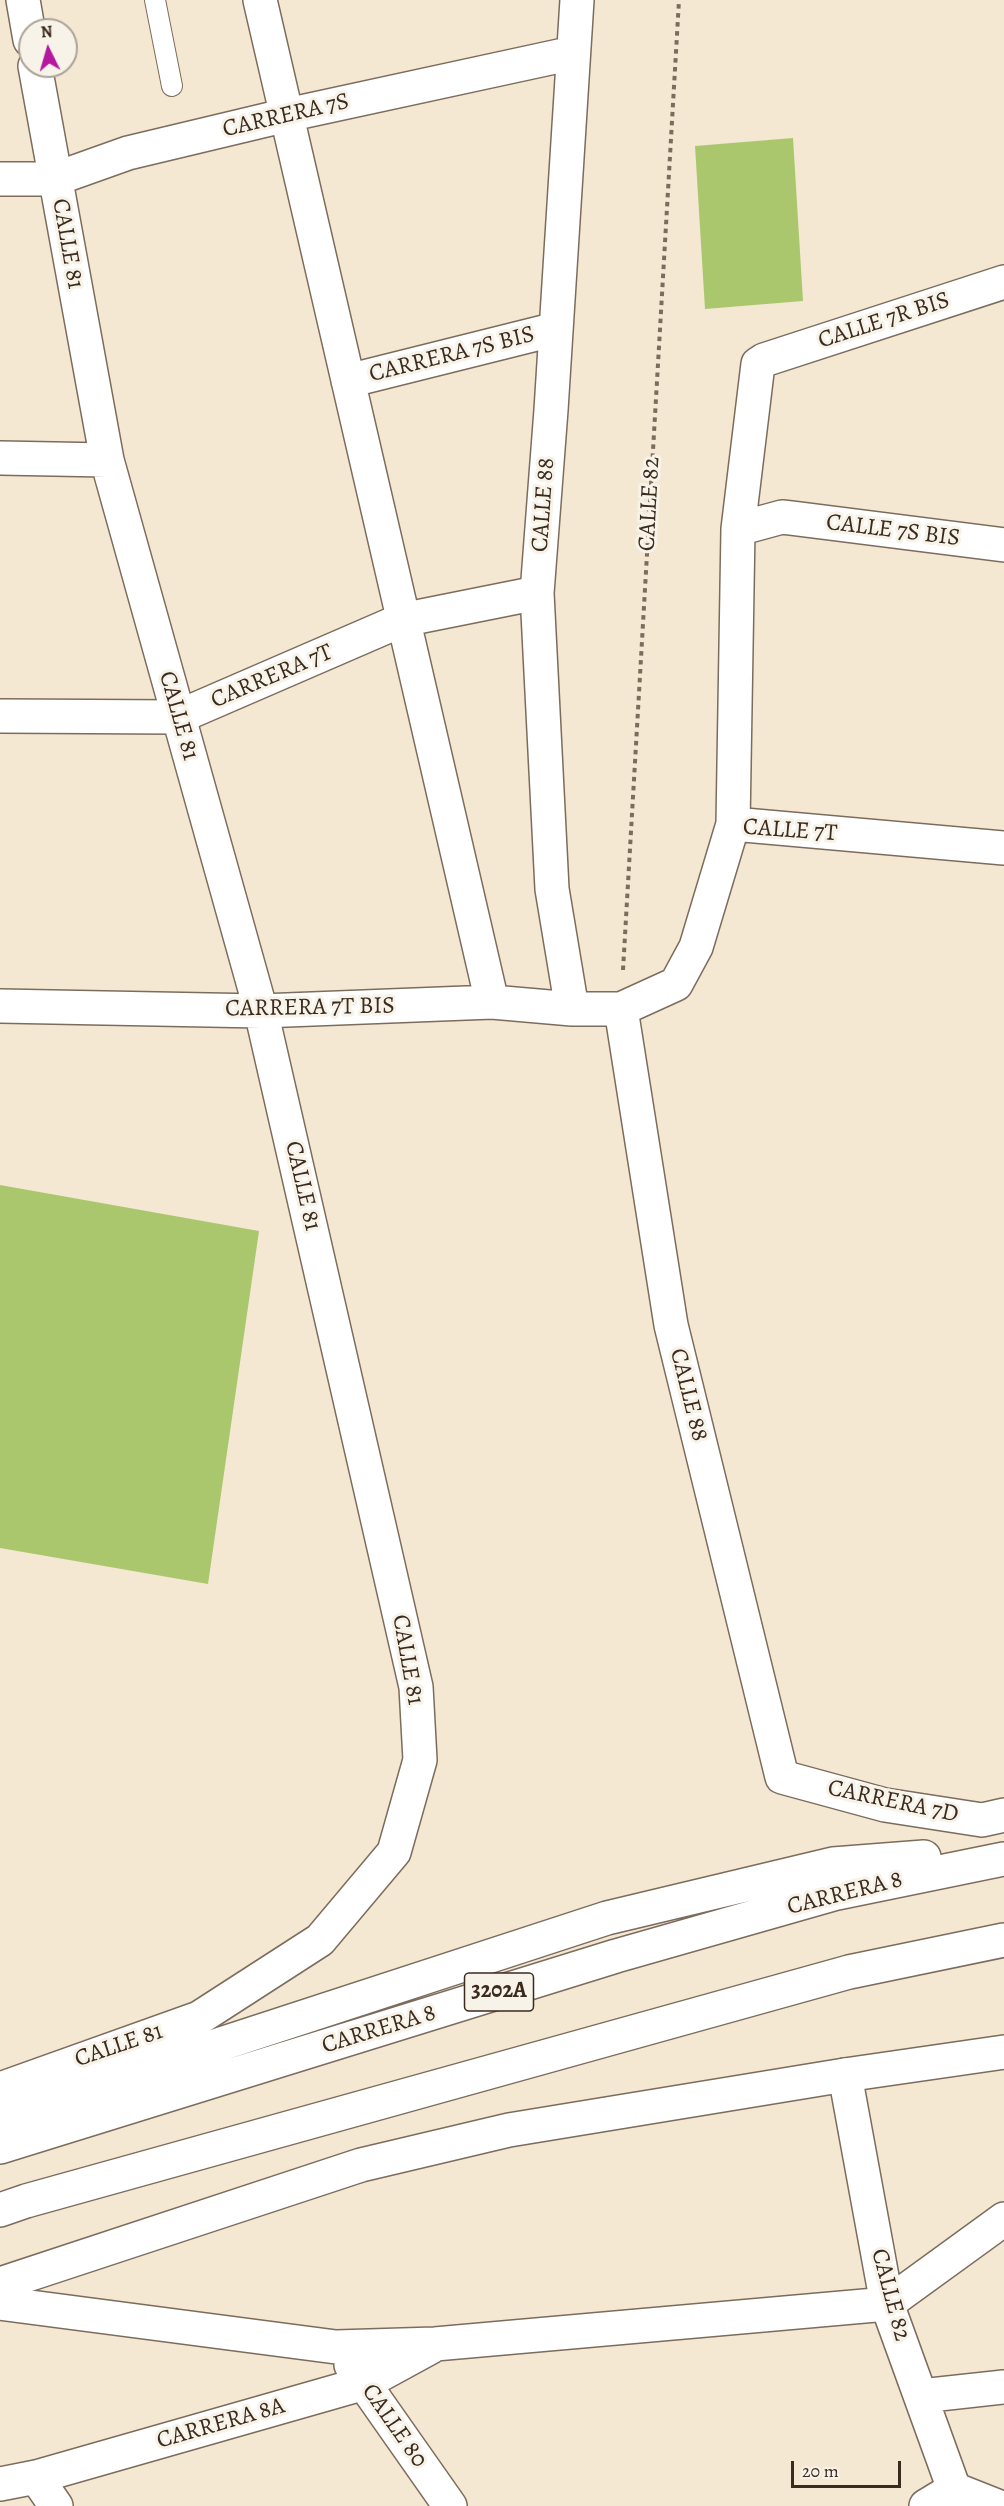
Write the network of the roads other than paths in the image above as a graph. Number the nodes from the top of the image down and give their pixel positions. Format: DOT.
graph roads {
  1 [pos="23,0"];
  2 [pos="155,0"];
  3 [pos="260,0"];
  4 [pos="577,0"];
  5 [pos="26,18"];
  6 [pos="573,53"];
  7 [pos="37,78"];
  8 [pos="172,86"];
  9 [pos="287,115"];
  10 [pos="0,179"];
  11 [pos="55,180"];
  12 [pos="1004,282"];
  13 [pos="556,329"];
  14 [pos="348,381"];
  15 [pos="0,458"];
  16 [pos="107,460"];
  17 [pos="738,530"];
  18 [pos="1004,545"];
  19 [pos="537,593"];
  20 [pos="402,620"];
  21 [pos="0,716"];
  22 [pos="178,717"];
  23 [pos="733,824"];
  24 [pos="1004,848"];
  25 [pos="492,1002"];
  26 [pos="0,1006"];
  27 [pos="572,1009"];
  28 [pos="621,1009"];
  29 [pos="261,1011"];
  30 [pos="782,1777"];
  31 [pos="1004,1815"];
  32 [pos="1004,1851"];
  33 [pos="1004,1859"];
  34 [pos="1004,1940"];
  35 [pos="1004,2052"];
  36 [pos="845,2075"];
  37 [pos="0,2089"];
  38 [pos="0,2116"];
  39 [pos="0,2147"];
  40 [pos="0,2210"];
  41 [pos="1004,2219"];
  42 [pos="0,2284"];
  43 [pos="0,2303"];
  44 [pos="887,2304"];
  45 [pos="435,2344"];
  46 [pos="336,2347"];
  47 [pos="365,2383"];
  48 [pos="1004,2387"];
  49 [pos="921,2396"];
  50 [pos="36,2477"];
  51 [pos="0,2484"];
  52 [pos="960,2498"];
  53 [pos="56,2506"];
  54 [pos="450,2506"];
  55 [pos="926,2506"];
  56 [pos="997,2506"];
  1 -- 5 [label="street"];
  2 -- 8 [label="lane"];
  3 -- 9 [label="street"];
  4 -- 6 [label="street, CALLE 88"];
  6 -- 9 [label="street, CARRERA 7S"];
  6 -- 13 [label="street, CALLE 88"];
  7 -- 11 [label="street, CALLE 81"];
  9 -- 11 [label="street, CARRERA 7S"];
  9 -- 14 [label="street"];
  10 -- 11 [label="street, CARRERA 7S"];
  11 -- 16 [label="street, CALLE 81"];
  12 -- 17 [label="street, CALLE 7R BIS"];
  13 -- 14 [label="street, CARRERA 7S BIS"];
  13 -- 19 [label="street, CALLE 88"];
  14 -- 20 [label="street"];
  15 -- 16 [label="street"];
  16 -- 22 [label="street, CALLE 81"];
  17 -- 18 [label="street, CALLE 7S BIS"];
  17 -- 23 [label="street"];
  19 -- 20 [label="street, CARRERA 7T"];
  19 -- 27 [label="street, CALLE 88"];
  20 -- 22 [label="street, CARRERA 7T"];
  20 -- 25 [label="street"];
  21 -- 22 [label="street, CARRERA 7T"];
  22 -- 29 [label="street, CALLE 81"];
  23 -- 24 [label="street, CALLE 7T"];
  23 -- 28 [label="street, CALLE 7T"];
  25 -- 27 [label="street, CARRERA 7T BIS"];
  25 -- 29 [label="street, CARRERA 7T BIS"];
  26 -- 29 [label="street, CARRERA 7T BIS"];
  27 -- 28 [label="street, CARRERA 7T BIS"];
  28 -- 30 [label="street, CALLE 88"];
  29 -- 37 [label="street, CALLE 81"];
  30 -- 31 [label="street, CARRERA 7D"];
  32 -- 38 [label="street, 3202A"];
  33 -- 39 [label="street, CARRERA 8 / 3202A"];
  34 -- 40 [label="street"];
  35 -- 36 [label="street"];
  36 -- 42 [label="street"];
  36 -- 44 [label="street, CALLE 82"];
  41 -- 44 [label="street"];
  43 -- 46 [label="street"];
  44 -- 45 [label="street"];
  44 -- 49 [label="street, CALLE 82"];
  45 -- 46 [label="street"];
  45 -- 47 [label="street, CARRERA 8A"];
  46 -- 47 [label="street, CALLE 80"];
  47 -- 50 [label="street, CARRERA 8A"];
  47 -- 54 [label="street, CALLE 80"];
  48 -- 49 [label="street"];
  49 -- 52 [label="street, CALLE 82"];
  50 -- 51 [label="street, CARRERA 8A"];
  50 -- 53 [label="street"];
  52 -- 55 [label="street"];
  52 -- 56 [label="street"];
}
